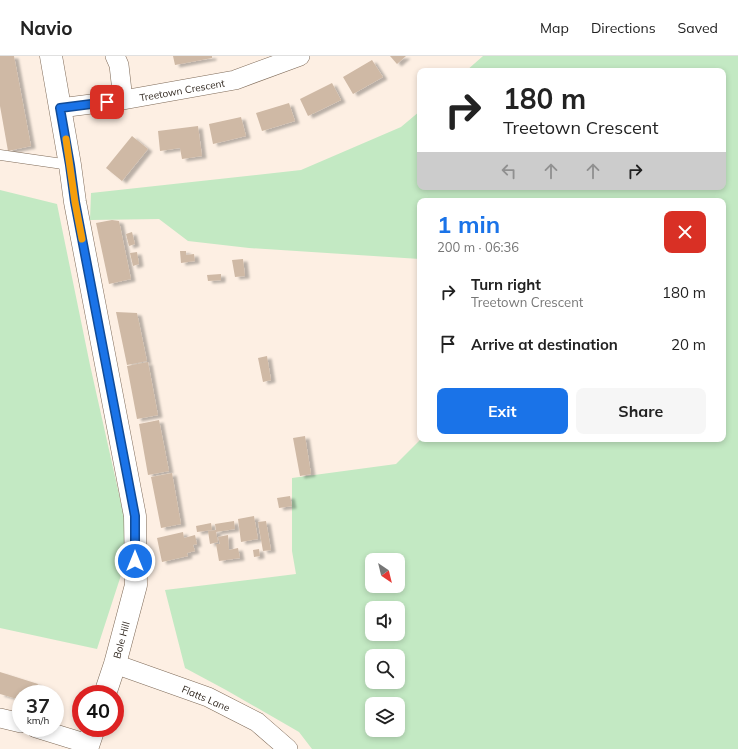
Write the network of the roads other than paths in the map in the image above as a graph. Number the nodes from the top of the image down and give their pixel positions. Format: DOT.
graph roads {
  1 [pos="51,56"];
  2 [pos="115,56"];
  3 [pos="300,56"];
  4 [pos="277,60"];
  5 [pos="123,100"];
  6 [pos="60,108"];
  7 [pos="0,155"];
  8 [pos="70,165"];
  9 [pos="115,664"];
  10 [pos="108,685"];
  11 [pos="0,718"];
  12 [pos="12,721"];
  13 [pos="64,734"];
  14 [pos="90,740"];
  15 [pos="288,749"];
  1 -- 6 [label="street, Bole Hill"];
  2 -- 5 [label="street"];
  3 -- 4 [label="street, Treetown Crescent"];
  4 -- 5 [label="street, Treetown Crescent"];
  5 -- 6 [label="street, Treetown Crescent"];
  6 -- 8 [label="street, Bole Hill"];
  7 -- 8 [label="lane"];
  8 -- 9 [label="street, Bole Hill"];
  9 -- 10 [label="street, Bole Hill"];
  9 -- 15 [label="street, Flatts Lane"];
  11 -- 12 [label="street"];
  13 -- 14 [label="street"];
}
